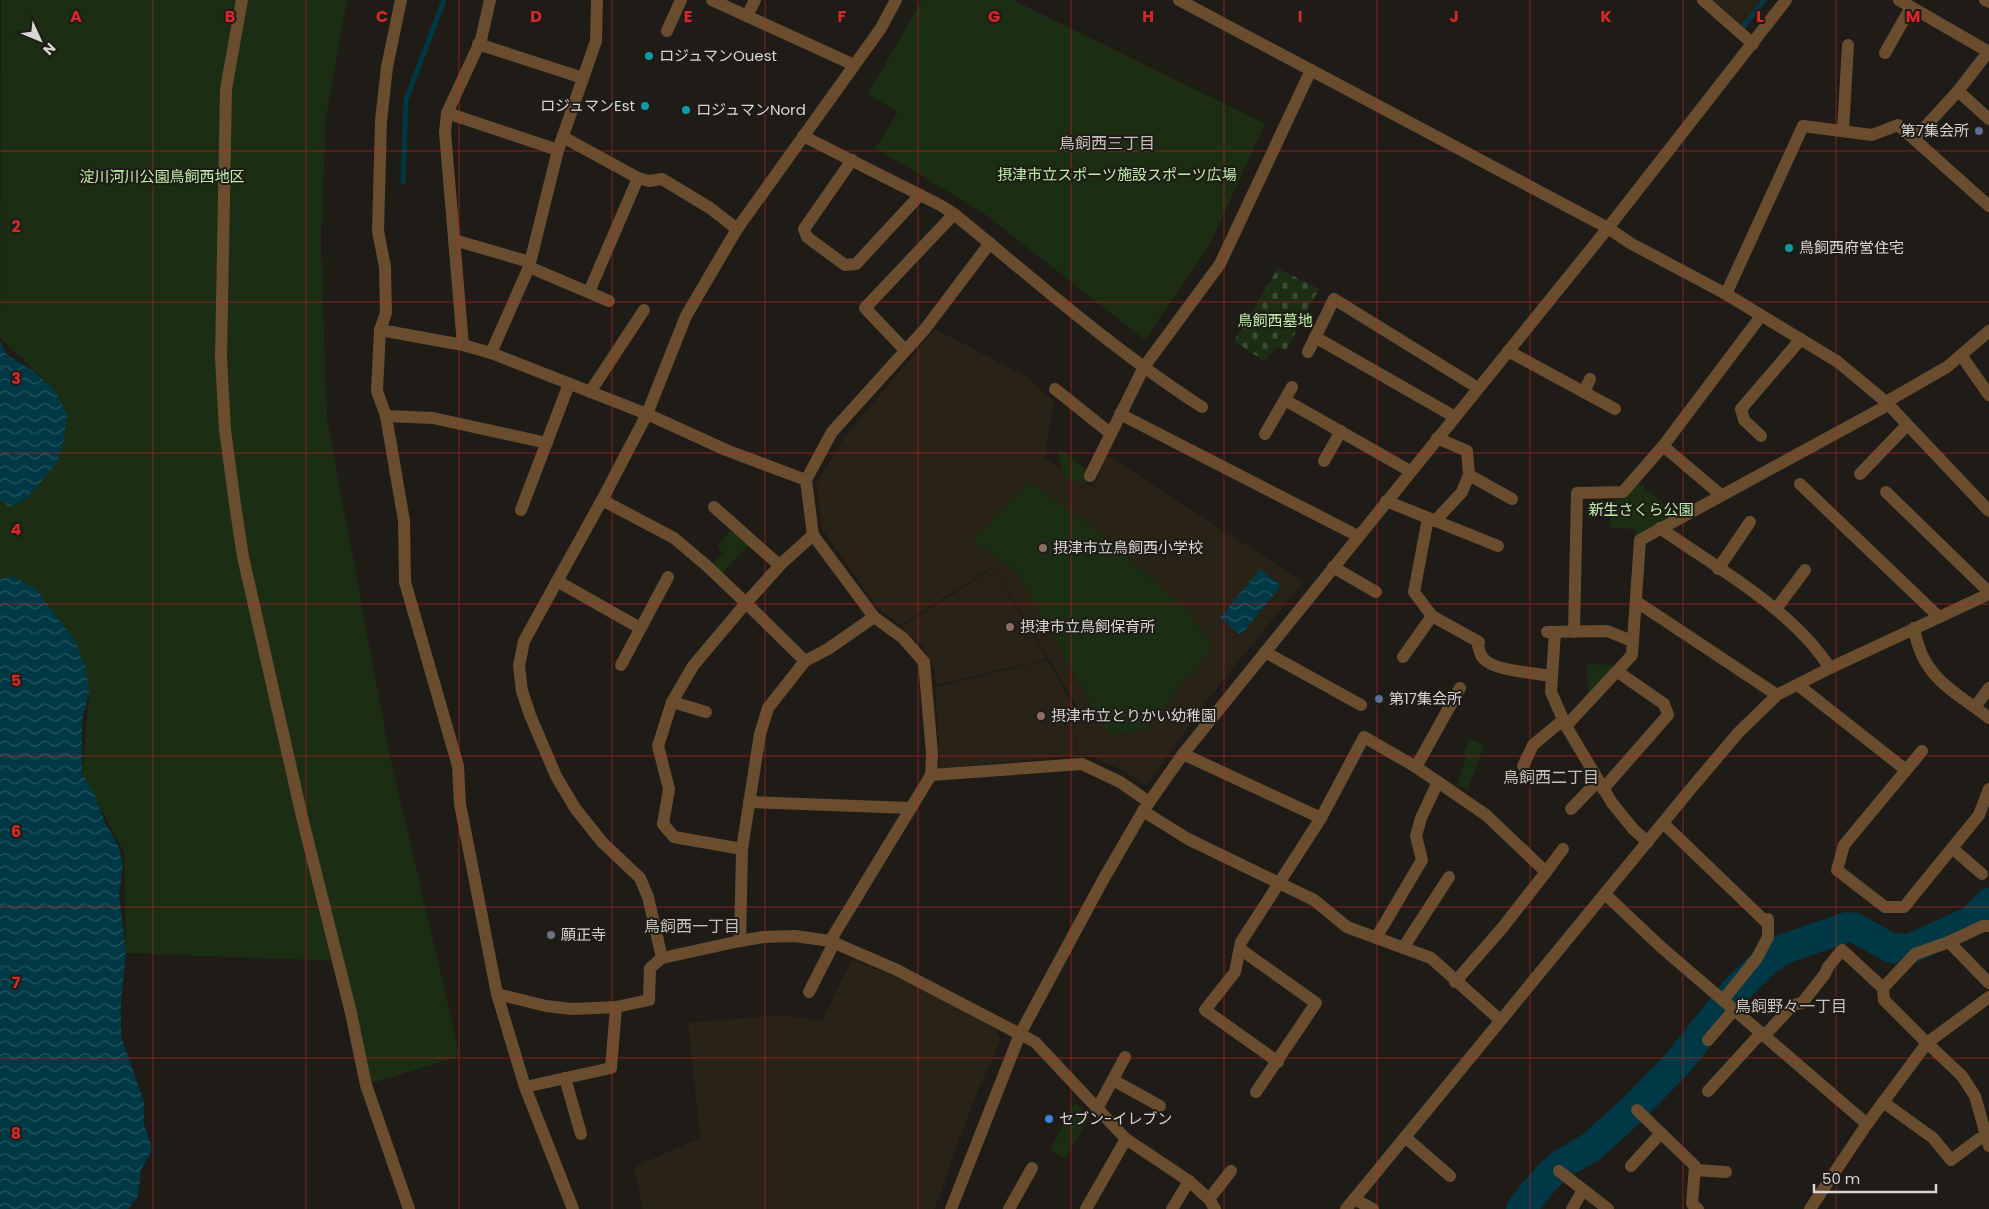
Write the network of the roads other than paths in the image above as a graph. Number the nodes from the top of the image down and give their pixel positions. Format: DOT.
graph roads {
  1 [pos="242,0"];
  2 [pos="401,0"];
  3 [pos="490,0"];
  4 [pos="681,0"];
  5 [pos="712,0"];
  6 [pos="755,0"];
  7 [pos="896,0"];
  8 [pos="1180,0"];
  9 [pos="1703,0"];
  10 [pos="1786,0"];
  11 [pos="1899,0"];
  12 [pos="1985,0"];
  13 [pos="595,1"];
  14 [pos="1989,2"];
  15 [pos="1912,7"];
  16 [pos="747,16"];
  17 [pos="667,31"];
  18 [pos="478,44"];
  19 [pos="1753,44"];
  20 [pos="1848,45"];
  21 [pos="1885,52"];
  22 [pos="1989,52"];
  23 [pos="854,65"];
  24 [pos="1311,70"];
  25 [pos="583,78"];
  26 [pos="1958,91"];
  27 [pos="447,113"];
  28 [pos="1989,119"];
  29 [pos="1844,131"];
  30 [pos="803,136"];
  31 [pos="563,137"];
  32 [pos="1914,139"];
  33 [pos="558,150"];
  34 [pos="852,160"];
  35 [pos="638,178"];
  36 [pos="920,195"];
  37 [pos="1989,206"];
  38 [pos="954,214"];
  39 [pos="1608,228"];
  40 [pos="738,229"];
  41 [pos="454,240"];
  42 [pos="990,243"];
  43 [pos="529,264"];
  44 [pos="589,292"];
  45 [pos="1726,294"];
  46 [pos="609,301"];
  47 [pos="644,310"];
  48 [pos="1761,316"];
  49 [pos="380,330"];
  50 [pos="1989,331"];
  51 [pos="1315,337"];
  52 [pos="1801,339"];
  53 [pos="463,345"];
  54 [pos="905,350"];
  55 [pos="1508,351"];
  56 [pos="1308,352"];
  57 [pos="491,353"];
  58 [pos="1960,355"];
  59 [pos="1144,367"];
  60 [pos="1590,379"];
  61 [pos="569,384"];
  62 [pos="1292,387"];
  63 [pos="1478,388"];
  64 [pos="1055,389"];
  65 [pos="590,392"];
  66 [pos="1584,392"];
  67 [pos="1989,395"];
  68 [pos="1286,400"];
  69 [pos="1887,404"];
  70 [pos="1202,406"];
  71 [pos="1615,409"];
  72 [pos="647,414"];
  73 [pos="1120,414"];
  74 [pos="386,416"];
  75 [pos="1455,417"];
  76 [pos="1907,424"];
  77 [pos="1341,432"];
  78 [pos="1110,433"];
  79 [pos="1265,434"];
  80 [pos="1761,436"];
  81 [pos="1437,438"];
  82 [pos="546,443"];
  83 [pos="1663,446"];
  84 [pos="1324,461"];
  85 [pos="1410,471"];
  86 [pos="1860,474"];
  87 [pos="1469,475"];
  88 [pos="1090,476"];
  89 [pos="806,480"];
  90 [pos="1800,484"];
  91 [pos="1886,492"];
  92 [pos="1721,495"];
  93 [pos="1512,499"];
  94 [pos="602,500"];
  95 [pos="1386,501"];
  96 [pos="714,507"];
  97 [pos="521,510"];
  98 [pos="1989,511"];
  99 [pos="1431,519"];
  100 [pos="1750,522"];
  101 [pos="1660,528"];
  102 [pos="813,534"];
  103 [pos="1358,536"];
  104 [pos="1498,546"];
  105 [pos="779,565"];
  106 [pos="1334,566"];
  107 [pos="1718,569"];
  108 [pos="1806,570"];
  109 [pos="668,576"];
  110 [pos="556,581"];
  111 [pos="1376,592"];
  112 [pos="1989,593"];
  113 [pos="1637,602"];
  114 [pos="746,603"];
  115 [pos="1776,609"];
  116 [pos="1432,616"];
  117 [pos="874,617"];
  118 [pos="1939,617"];
  119 [pos="640,628"];
  120 [pos="1914,628"];
  121 [pos="1574,632"];
  122 [pos="1632,642"];
  123 [pos="1265,652"];
  124 [pos="1403,656"];
  125 [pos="805,661"];
  126 [pos="621,665"];
  127 [pos="1830,668"];
  128 [pos="1618,672"];
  129 [pos="1552,676"];
  130 [pos="1798,685"];
  131 [pos="1460,688"];
  132 [pos="1989,688"];
  133 [pos="1777,696"];
  134 [pos="672,702"];
  135 [pos="1361,705"];
  136 [pos="1975,707"];
  137 [pos="706,712"];
  138 [pos="1989,718"];
  139 [pos="1564,723"];
  140 [pos="1922,751"];
  141 [pos="1184,754"];
  142 [pos="1523,766"];
  143 [pos="1416,767"];
  144 [pos="1906,770"];
  145 [pos="931,775"];
  146 [pos="1438,782"];
  147 [pos="1601,784"];
  148 [pos="1989,789"];
  149 [pos="749,802"];
  150 [pos="1146,807"];
  151 [pos="911,808"];
  152 [pos="1571,809"];
  153 [pos="1321,818"];
  154 [pos="1663,823"];
  155 [pos="1648,842"];
  156 [pos="742,848"];
  157 [pos="1952,848"];
  158 [pos="1562,849"];
  159 [pos="1546,872"];
  160 [pos="1982,874"];
  161 [pos="1449,877"];
  162 [pos="1279,882"];
  163 [pos="1605,894"];
  164 [pos="1989,926"];
  165 [pos="1376,938"];
  166 [pos="740,941"];
  167 [pos="832,942"];
  168 [pos="1949,942"];
  169 [pos="1403,948"];
  170 [pos="1240,949"];
  171 [pos="662,958"];
  172 [pos="1455,982"];
  173 [pos="1989,983"];
  174 [pos="1883,988"];
  175 [pos="809,992"];
  176 [pos="497,994"];
  177 [pos="1989,997"];
  178 [pos="1727,1004"];
  179 [pos="616,1007"];
  180 [pos="1500,1020"];
  181 [pos="1020,1034"];
  182 [pos="1763,1035"];
  183 [pos="1708,1040"];
  184 [pos="1926,1043"];
  185 [pos="1125,1057"];
  186 [pos="1278,1062"];
  187 [pos="565,1078"];
  188 [pos="1113,1080"];
  189 [pos="525,1087"];
  190 [pos="1708,1091"];
  191 [pos="1256,1092"];
  192 [pos="1883,1102"];
  193 [pos="1160,1106"];
  194 [pos="1097,1109"];
  195 [pos="1637,1110"];
  196 [pos="1867,1124"];
  197 [pos="1661,1133"];
  198 [pos="581,1134"];
  199 [pos="1405,1137"];
  200 [pos="1126,1139"];
  201 [pos="1988,1142"];
  202 [pos="1631,1166"];
  203 [pos="1032,1168"];
  204 [pos="1695,1170"];
  205 [pos="1231,1171"];
  206 [pos="1559,1171"];
  207 [pos="1726,1172"];
  208 [pos="1450,1176"];
  209 [pos="1189,1182"];
  210 [pos="1583,1190"];
  211 [pos="1354,1199"];
  212 [pos="1213,1206"];
  213 [pos="953,1208"];
  214 [pos="409,1209"];
  215 [pos="574,1209"];
  216 [pos="1009,1209"];
  217 [pos="1086,1209"];
  218 [pos="1172,1209"];
  219 [pos="1346,1209"];
  220 [pos="1373,1209"];
  221 [pos="1572,1209"];
  222 [pos="1608,1209"];
  223 [pos="1698,1209"];
  224 [pos="1810,1209"];
  1 -- 214 [label="street"];
  2 -- 49 [label="street"];
  3 -- 18 [label="street"];
  4 -- 17 [label="street"];
  5 -- 16 [label="street"];
  6 -- 16 [label="street"];
  7 -- 23 [label="street"];
  8 -- 24 [label="street"];
  9 -- 19 [label="street"];
  10 -- 19 [label="street"];
  11 -- 15 [label="street"];
  12 -- 14 [label="street"];
  13 -- 25 [label="street"];
  15 -- 21 [label="street"];
  15 -- 22 [label="street"];
  16 -- 23 [label="street"];
  18 -- 25 [label="street"];
  18 -- 27 [label="street"];
  19 -- 39 [label="street"];
  20 -- 29 [label="street"];
  22 -- 26 [label="street"];
  23 -- 30 [label="street"];
  24 -- 39 [label="street"];
  24 -- 59 [label="street"];
  25 -- 31 [label="street"];
  26 -- 28 [label="street"];
  26 -- 32 [label="street"];
  27 -- 33 [label="street"];
  27 -- 41 [label="street"];
  29 -- 32 [label="street"];
  29 -- 45 [label="street"];
  30 -- 34 [label="street"];
  30 -- 40 [label="street"];
  31 -- 33 [label="street"];
  31 -- 35 [label="street"];
  32 -- 37 [label="street"];
  33 -- 43 [label="street"];
  34 -- 36 [label="street"];
  34 -- 36 [label="street"];
  35 -- 40 [label="street"];
  35 -- 44 [label="street"];
  36 -- 38 [label="street"];
  38 -- 42 [label="street"];
  38 -- 54 [label="street"];
  39 -- 45 [label="street"];
  39 -- 55 [label="street"];
  40 -- 72 [label="street"];
  41 -- 43 [label="street"];
  41 -- 53 [label="street"];
  42 -- 54 [label="street"];
  42 -- 59 [label="street"];
  43 -- 44 [label="street"];
  43 -- 57 [label="street"];
  44 -- 46 [label="street"];
  45 -- 48 [label="street"];
  47 -- 65 [label="street"];
  48 -- 52 [label="street"];
  48 -- 83 [label="street"];
  49 -- 53 [label="street"];
  49 -- 74 [label="street"];
  50 -- 58 [label="street"];
  51 -- 56 [label="street"];
  51 -- 63 [label="street"];
  51 -- 75 [label="street"];
  52 -- 69 [label="street"];
  52 -- 80 [label="street"];
  53 -- 57 [label="street"];
  54 -- 89 [label="street"];
  55 -- 63 [label="street"];
  55 -- 66 [label="street"];
  57 -- 61 [label="street"];
  58 -- 67 [label="street"];
  58 -- 69 [label="street"];
  59 -- 70 [label="street"];
  59 -- 73 [label="street"];
  60 -- 66 [label="street"];
  61 -- 65 [label="street"];
  61 -- 82 [label="street"];
  62 -- 68 [label="street"];
  63 -- 75 [label="street"];
  64 -- 78 [label="street"];
  65 -- 72 [label="street"];
  66 -- 71 [label="street"];
  68 -- 77 [label="street"];
  68 -- 79 [label="street"];
  69 -- 76 [label="street"];
  69 -- 92 [label="street"];
  72 -- 89 [label="street"];
  72 -- 94 [label="street"];
  73 -- 78 [label="street"];
  73 -- 103 [label="street"];
  74 -- 82 [label="street"];
  74 -- 176 [label="street"];
  75 -- 81 [label="street"];
  76 -- 86 [label="street"];
  76 -- 98 [label="street"];
  77 -- 84 [label="street"];
  77 -- 85 [label="street"];
  78 -- 88 [label="street"];
  81 -- 85 [label="street"];
  81 -- 87 [label="street"];
  82 -- 97 [label="street"];
  83 -- 92 [label="street"];
  83 -- 121 [label="street"];
  85 -- 95 [label="street"];
  87 -- 93 [label="street"];
  87 -- 99 [label="street"];
  89 -- 102 [label="street"];
  90 -- 118 [label="street"];
  91 -- 112 [label="street"];
  92 -- 101 [label="street"];
  94 -- 110 [label="street"];
  94 -- 114 [label="street"];
  95 -- 99 [label="street"];
  95 -- 103 [label="street"];
  96 -- 105 [label="street"];
  99 -- 104 [label="street"];
  99 -- 116 [label="street"];
  100 -- 107 [label="street"];
  101 -- 107 [label="street"];
  101 -- 113 [label="street"];
  102 -- 105 [label="street"];
  102 -- 117 [label="street"];
  103 -- 106 [label="street"];
  105 -- 114 [label="street"];
  106 -- 111 [label="street"];
  106 -- 123 [label="street"];
  107 -- 115 [label="street"];
  108 -- 115 [label="street"];
  109 -- 119 [label="street"];
  110 -- 119 [label="street"];
  110 -- 171 [label="street"];
  112 -- 118 [label="street"];
  113 -- 122 [label="street"];
  113 -- 133 [label="street"];
  114 -- 125 [label="street"];
  114 -- 134 [label="street"];
  115 -- 127 [label="street"];
  116 -- 124 [label="street"];
  116 -- 129 [label="street"];
  117 -- 125 [label="street"];
  117 -- 145 [label="street"];
  118 -- 120 [label="street"];
  119 -- 126 [label="street"];
  120 -- 127 [label="street"];
  120 -- 136 [label="street"];
  121 -- 122 [label="street"];
  121 -- 129 [label="street"];
  122 -- 128 [label="street"];
  123 -- 135 [label="street"];
  123 -- 141 [label="street"];
  125 -- 149 [label="street"];
  127 -- 130 [label="street"];
  128 -- 139 [label="street"];
  128 -- 147 [label="street"];
  129 -- 139 [label="street"];
  130 -- 133 [label="street"];
  130 -- 144 [label="street"];
  131 -- 143 [label="street"];
  132 -- 136 [label="street"];
  133 -- 154 [label="street"];
  134 -- 137 [label="street"];
  134 -- 156 [label="street"];
  136 -- 138 [label="street"];
  139 -- 142 [label="street"];
  139 -- 147 [label="street"];
  140 -- 144 [label="street"];
  141 -- 150 [label="street"];
  141 -- 153 [label="street"];
  143 -- 146 [label="street"];
  143 -- 153 [label="street"];
  144 -- 157 [label="street"];
  145 -- 150 [label="street"];
  145 -- 151 [label="street"];
  146 -- 159 [label="street"];
  146 -- 165 [label="street"];
  147 -- 152 [label="street"];
  147 -- 155 [label="street"];
  148 -- 157 [label="street"];
  149 -- 151 [label="street"];
  149 -- 156 [label="street"];
  150 -- 162 [label="street"];
  150 -- 181 [label="street"];
  151 -- 167 [label="street"];
  153 -- 162 [label="street"];
  154 -- 155 [label="street"];
  154 -- 178 [label="street"];
  155 -- 163 [label="street"];
  156 -- 166 [label="street"];
  157 -- 160 [label="street"];
  158 -- 159 [label="street"];
  159 -- 172 [label="street"];
  161 -- 169 [label="street"];
  162 -- 165 [label="street"];
  162 -- 170 [label="street"];
  163 -- 178 [label="street"];
  163 -- 180 [label="street"];
  164 -- 168 [label="street"];
  165 -- 169 [label="street"];
  166 -- 167 [label="street"];
  166 -- 171 [label="street"];
  167 -- 175 [label="street"];
  167 -- 181 [label="street"];
  168 -- 173 [label="street"];
  168 -- 174 [label="street"];
  169 -- 172 [label="street"];
  170 -- 186 [label="street"];
  170 -- 186 [label="street"];
  171 -- 179 [label="street"];
  172 -- 180 [label="street"];
  174 -- 182 [label="street"];
  174 -- 184 [label="street"];
  176 -- 179 [label="street"];
  176 -- 189 [label="street"];
  177 -- 184 [label="street"];
  178 -- 182 [label="street"];
  178 -- 183 [label="street"];
  179 -- 187 [label="street"];
  180 -- 199 [label="street"];
  181 -- 194 [label="street"];
  181 -- 213 [label="street"];
  182 -- 190 [label="street"];
  182 -- 196 [label="street"];
  184 -- 192 [label="street"];
  184 -- 201 [label="street"];
  185 -- 188 [label="street"];
  186 -- 191 [label="street"];
  187 -- 189 [label="street"];
  187 -- 198 [label="street"];
  188 -- 193 [label="street"];
  188 -- 194 [label="street"];
  189 -- 215 [label="street"];
  192 -- 196 [label="street"];
  192 -- 201 [label="street"];
  194 -- 200 [label="street"];
  195 -- 197 [label="street"];
  196 -- 224 [label="street"];
  197 -- 202 [label="street"];
  197 -- 204 [label="street"];
  199 -- 208 [label="street"];
  199 -- 211 [label="street"];
  200 -- 209 [label="street"];
  200 -- 217 [label="street"];
  203 -- 216 [label="street"];
  204 -- 207 [label="street"];
  204 -- 223 [label="street"];
  205 -- 212 [label="street"];
  206 -- 210 [label="street"];
  209 -- 212 [label="street"];
  209 -- 218 [label="street"];
  210 -- 221 [label="street"];
  210 -- 222 [label="street"];
  211 -- 219 [label="street"];
  211 -- 220 [label="street"];
}
